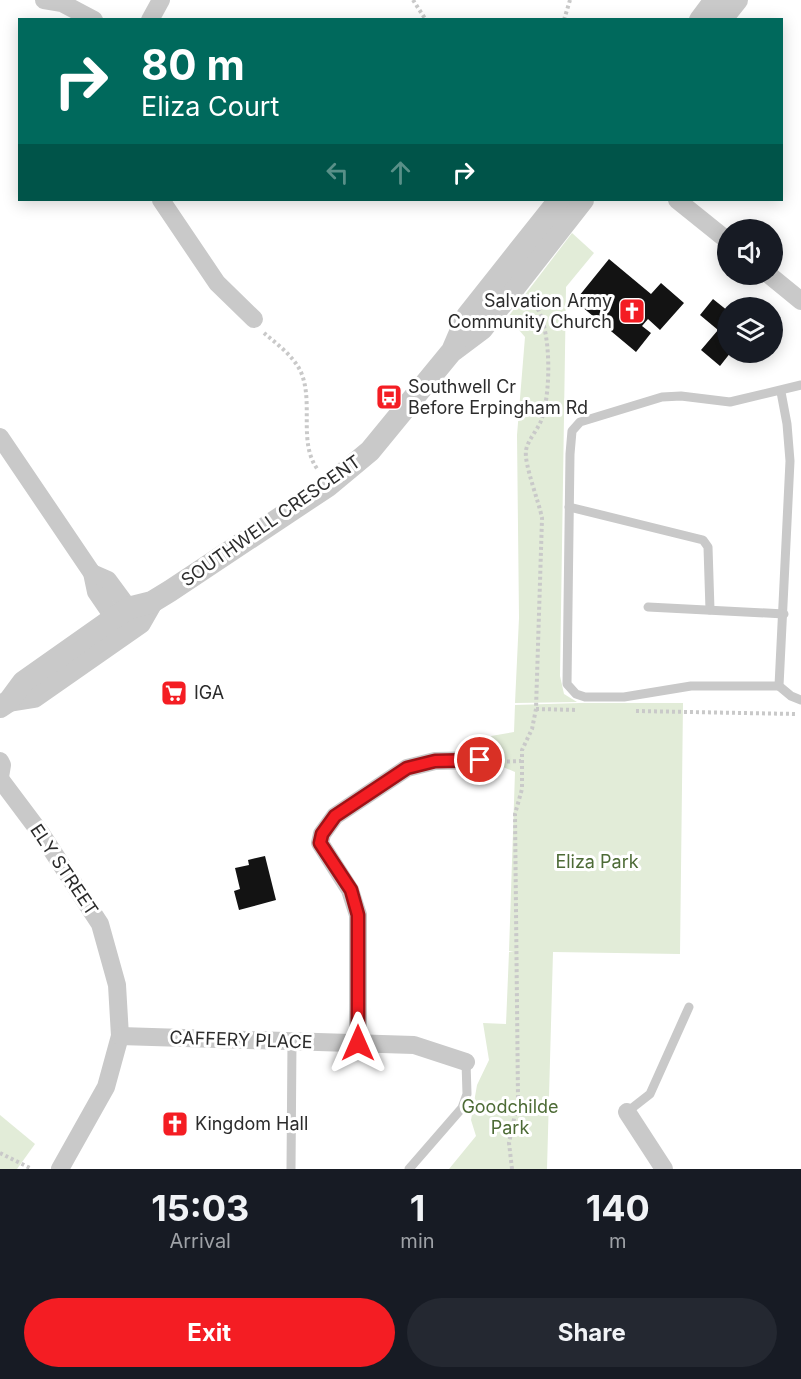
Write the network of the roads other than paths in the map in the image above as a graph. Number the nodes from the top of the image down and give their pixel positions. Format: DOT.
graph roads {
  1 [pos="44,0"];
  2 [pos="161,0"];
  3 [pos="716,0"];
  4 [pos="737,0"];
  5 [pos="90,18"];
  6 [pos="151,18"];
  7 [pos="702,18"];
  8 [pos="723,18"];
  9 [pos="162,201"];
  10 [pos="558,201"];
  11 [pos="582,201"];
  12 [pos="677,201"];
  13 [pos="717,232"];
  14 [pos="781,285"];
  15 [pos="801,301"];
  16 [pos="254,319"];
  17 [pos="452,351"];
  18 [pos="801,385"];
  19 [pos="781,392"];
  20 [pos="0,437"];
  21 [pos="569,507"];
  22 [pos="648,607"];
  23 [pos="710,610"];
  24 [pos="784,614"];
  25 [pos="126,621"];
  26 [pos="779,686"];
  27 [pos="801,700"];
  28 [pos="4,704"];
  29 [pos="480,760"];
  30 [pos="0,761"];
  31 [pos="0,778"];
  32 [pos="689,1007"];
  33 [pos="120,1036"];
  34 [pos="292,1041"];
  35 [pos="358,1043"];
  36 [pos="466,1062"];
  37 [pos="627,1112"];
  38 [pos="60,1169"];
  39 [pos="291,1169"];
  40 [pos="409,1169"];
  41 [pos="664,1169"];
  1 -- 5 [label="street"];
  2 -- 6 [label="street"];
  3 -- 7 [label="street"];
  4 -- 8 [label="street"];
  9 -- 16 [label="street"];
  10 -- 17 [label="street, SOUTHWELL CRESCENT"];
  11 -- 17 [label="street, SOUTHWELL CRESCENT"];
  12 -- 13 [label="street"];
  14 -- 15 [label="street"];
  17 -- 25 [label="street, SOUTHWELL CRESCENT"];
  18 -- 19 [label="lane"];
  19 -- 21 [label="lane"];
  19 -- 24 [label="lane"];
  20 -- 25 [label="street"];
  21 -- 23 [label="lane"];
  21 -- 26 [label="lane"];
  22 -- 23 [label="lane"];
  23 -- 24 [label="lane"];
  24 -- 26 [label="lane"];
  25 -- 28 [label="street, SOUTHWELL CRESCENT"];
  26 -- 27 [label="lane"];
  29 -- 35 [label="street"];
  30 -- 31 [label="street, ELY STREET"];
  31 -- 33 [label="street, ELY STREET"];
  32 -- 37 [label="lane"];
  33 -- 34 [label="street, CAFFERY PLACE"];
  33 -- 38 [label="street, ELY STREET"];
  34 -- 35 [label="street, CAFFERY PLACE"];
  34 -- 39 [label="lane"];
  35 -- 36 [label="street, CAFFERY PLACE"];
  36 -- 40 [label="lane"];
  37 -- 41 [label="street"];
}
